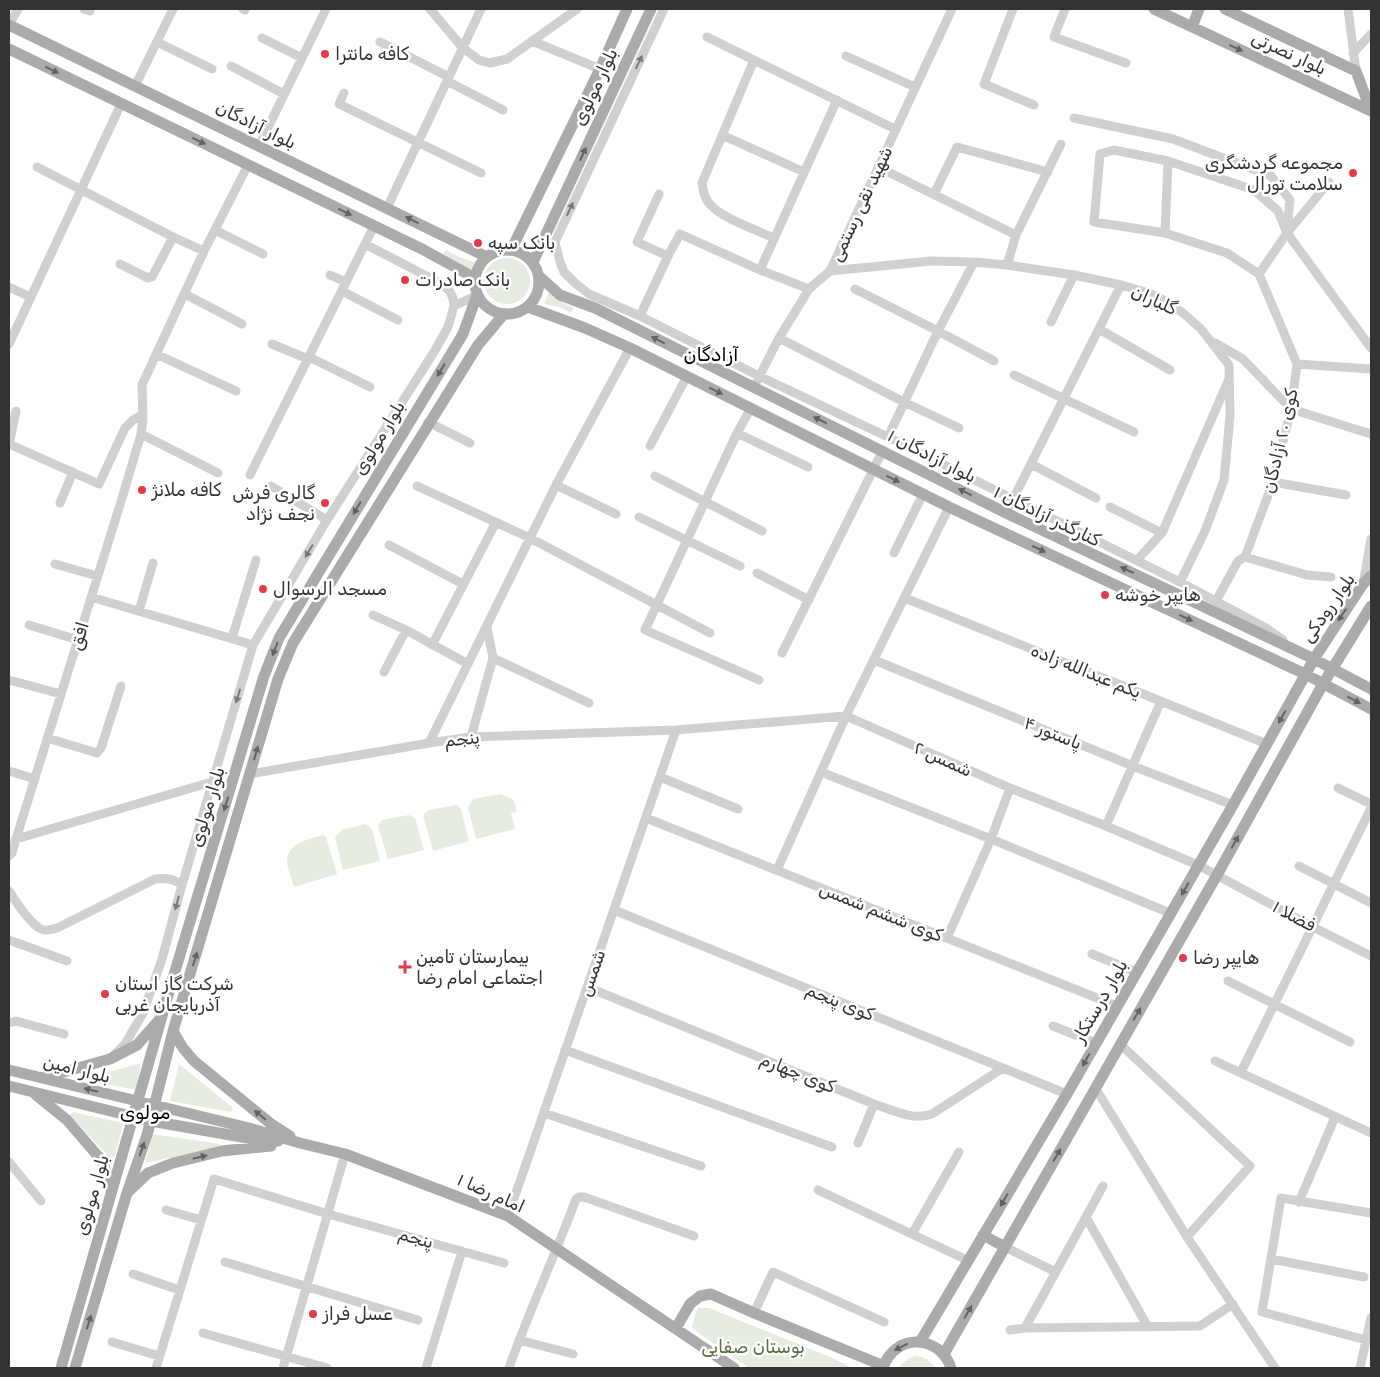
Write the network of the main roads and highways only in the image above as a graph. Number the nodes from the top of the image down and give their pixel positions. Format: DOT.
graph roads {
  1 [pos="628,9"];
  2 [pos="650,9"];
  3 [pos="1154,9"];
  4 [pos="1184,9"];
  5 [pos="1200,9"];
  6 [pos="1226,9"];
  7 [pos="1238,12"];
  8 [pos="1179,20"];
  9 [pos="9,23"];
  10 [pos="1192,27"];
  11 [pos="9,49"];
  12 [pos="1371,112"];
  13 [pos="432,230"];
  14 [pos="422,249"];
  15 [pos="511,250"];
  16 [pos="487,257"];
  17 [pos="533,262"];
  18 [pos="540,277"];
  19 [pos="475,278"];
  20 [pos="478,295"];
  21 [pos="528,307"];
  22 [pos="595,308"];
  23 [pos="504,314"];
  24 [pos="585,328"];
  25 [pos="454,349"];
  26 [pos="469,358"];
  27 [pos="1367,580"];
  28 [pos="1371,606"];
  29 [pos="1314,659"];
  30 [pos="1332,669"];
  31 [pos="1305,674"];
  32 [pos="264,676"];
  33 [pos="278,680"];
  34 [pos="1323,684"];
  35 [pos="1371,689"];
  36 [pos="1371,709"];
  37 [pos="162,1017"];
  38 [pos="173,1031"];
  39 [pos="9,1070"];
  40 [pos="41,1078"];
  41 [pos="9,1086"];
  42 [pos="33,1092"];
  43 [pos="138,1102"];
  44 [pos="155,1105"];
  45 [pos="133,1118"];
  46 [pos="151,1121"];
  47 [pos="300,1143"];
  48 [pos="111,1191"];
  49 [pos="127,1193"];
  50 [pos="983,1235"];
  51 [pos="1005,1247"];
  52 [pos="676,1328"];
  53 [pos="920,1342"];
  54 [pos="944,1354"];
  55 [pos="884,1367"];
  56 [pos="61,1368"];
  57 [pos="75,1368"];
  58 [pos="734,1368"];
  59 [pos="951,1368"];
  1 -- 15 [label="main road, بلوار مولوی"];
  17 -- 2 [label="main road, بلوار مولوی, one-way"];
  3 -- 8 [label="main road, بلوار نصرتی"];
  4 -- 8 [label="main road"];
  5 -- 10 [label="main road"];
  6 -- 7 [label="main road, بلوار نصرتی"];
  7 -- 12 [label="main road, بلوار نصرتی"];
  8 -- 10 [label="main road, بلوار نصرتی"];
  13 -- 9 [label="main road, بلوار آزادگان, one-way"];
  10 -- 12 [label="main road, بلوار نصرتی, one-way"];
  11 -- 14 [label="main road, one-way"];
  13 -- 14 [label="main road"];
  13 -- 16 [label="main road, بلوار آزادگان"];
  14 -- 19 [label="main road"];
  15 -- 16 [label="main road"];
  15 -- 17 [label="main road"];
  16 -- 19 [label="main road"];
  17 -- 18 [label="main road"];
  18 -- 21 [label="main road"];
  18 -- 22 [label="main road, بلوار آزادگان ۱"];
  19 -- 20 [label="main road"];
  20 -- 23 [label="main road"];
  20 -- 25 [label="main road, بلوار مولوی"];
  21 -- 23 [label="main road"];
  21 -- 24 [label="main road"];
  22 -- 24 [label="main road"];
  29 -- 22 [label="main road, بلوار آزادگان ۱, one-way"];
  23 -- 26 [label="main road, بلوار مولوی"];
  24 -- 31 [label="main road, one-way"];
  25 -- 26 [label="main road"];
  25 -- 32 [label="main road, بلوار مولوی, one-way"];
  26 -- 33 [label="main road, بلوار مولوی"];
  27 -- 29 [label="main road, بلوار رودکی, one-way"];
  28 -- 30 [label="main road, بلوار رودکی"];
  29 -- 30 [label="main road, بلوار آزادگان ۱"];
  29 -- 31 [label="main road, بلوار رودکی"];
  30 -- 34 [label="main road, بلوار رودکی"];
  30 -- 35 [label="main road, بلوار آزادگان ۱"];
  31 -- 34 [label="main road"];
  31 -- 50 [label="main road, بلوار درستکار, one-way"];
  32 -- 33 [label="main road"];
  32 -- 37 [label="main road, بلوار مولوی, one-way"];
  38 -- 33 [label="main road, بلوار مولوی, one-way"];
  34 -- 36 [label="main road, one-way"];
  51 -- 34 [label="main road, one-way"];
  37 -- 40 [label="main road"];
  37 -- 43 [label="main road, بلوار مولوی"];
  38 -- 44 [label="main road, بلوار مولوی"];
  47 -- 38 [label="main road, one-way"];
  39 -- 40 [label="main road, بلوار امین"];
  43 -- 40 [label="main road, بلوار امین, one-way"];
  41 -- 42 [label="main road, بلوار امین"];
  42 -- 45 [label="main road, بلوار امین"];
  42 -- 48 [label="main road"];
  43 -- 44 [label="main road, امام رضا ۱"];
  43 -- 45 [label="main road, بلوار مولوی"];
  44 -- 46 [label="main road, بلوار مولوی"];
  44 -- 47 [label="main road, امام رضا ۱"];
  45 -- 46 [label="main road, امام رضا ۱"];
  45 -- 48 [label="main road, بلوار مولوی"];
  46 -- 47 [label="main road, امام رضا ۱"];
  49 -- 46 [label="main road, بلوار مولوی, one-way"];
  49 -- 47 [label="main road, one-way"];
  47 -- 52 [label="main road, امام رضا ۱"];
  48 -- 56 [label="main road, بلوار مولوی"];
  57 -- 49 [label="main road, بلوار مولوی, one-way"];
  50 -- 51 [label="main road"];
  50 -- 53 [label="main road, بلوار درستکار"];
  54 -- 51 [label="main road, one-way"];
  52 -- 55 [label="main road"];
  52 -- 58 [label="main road, امام رضا ۱"];
  53 -- 54 [label="main road"];
  53 -- 55 [label="main road, one-way"];
  54 -- 59 [label="main road"];
}
